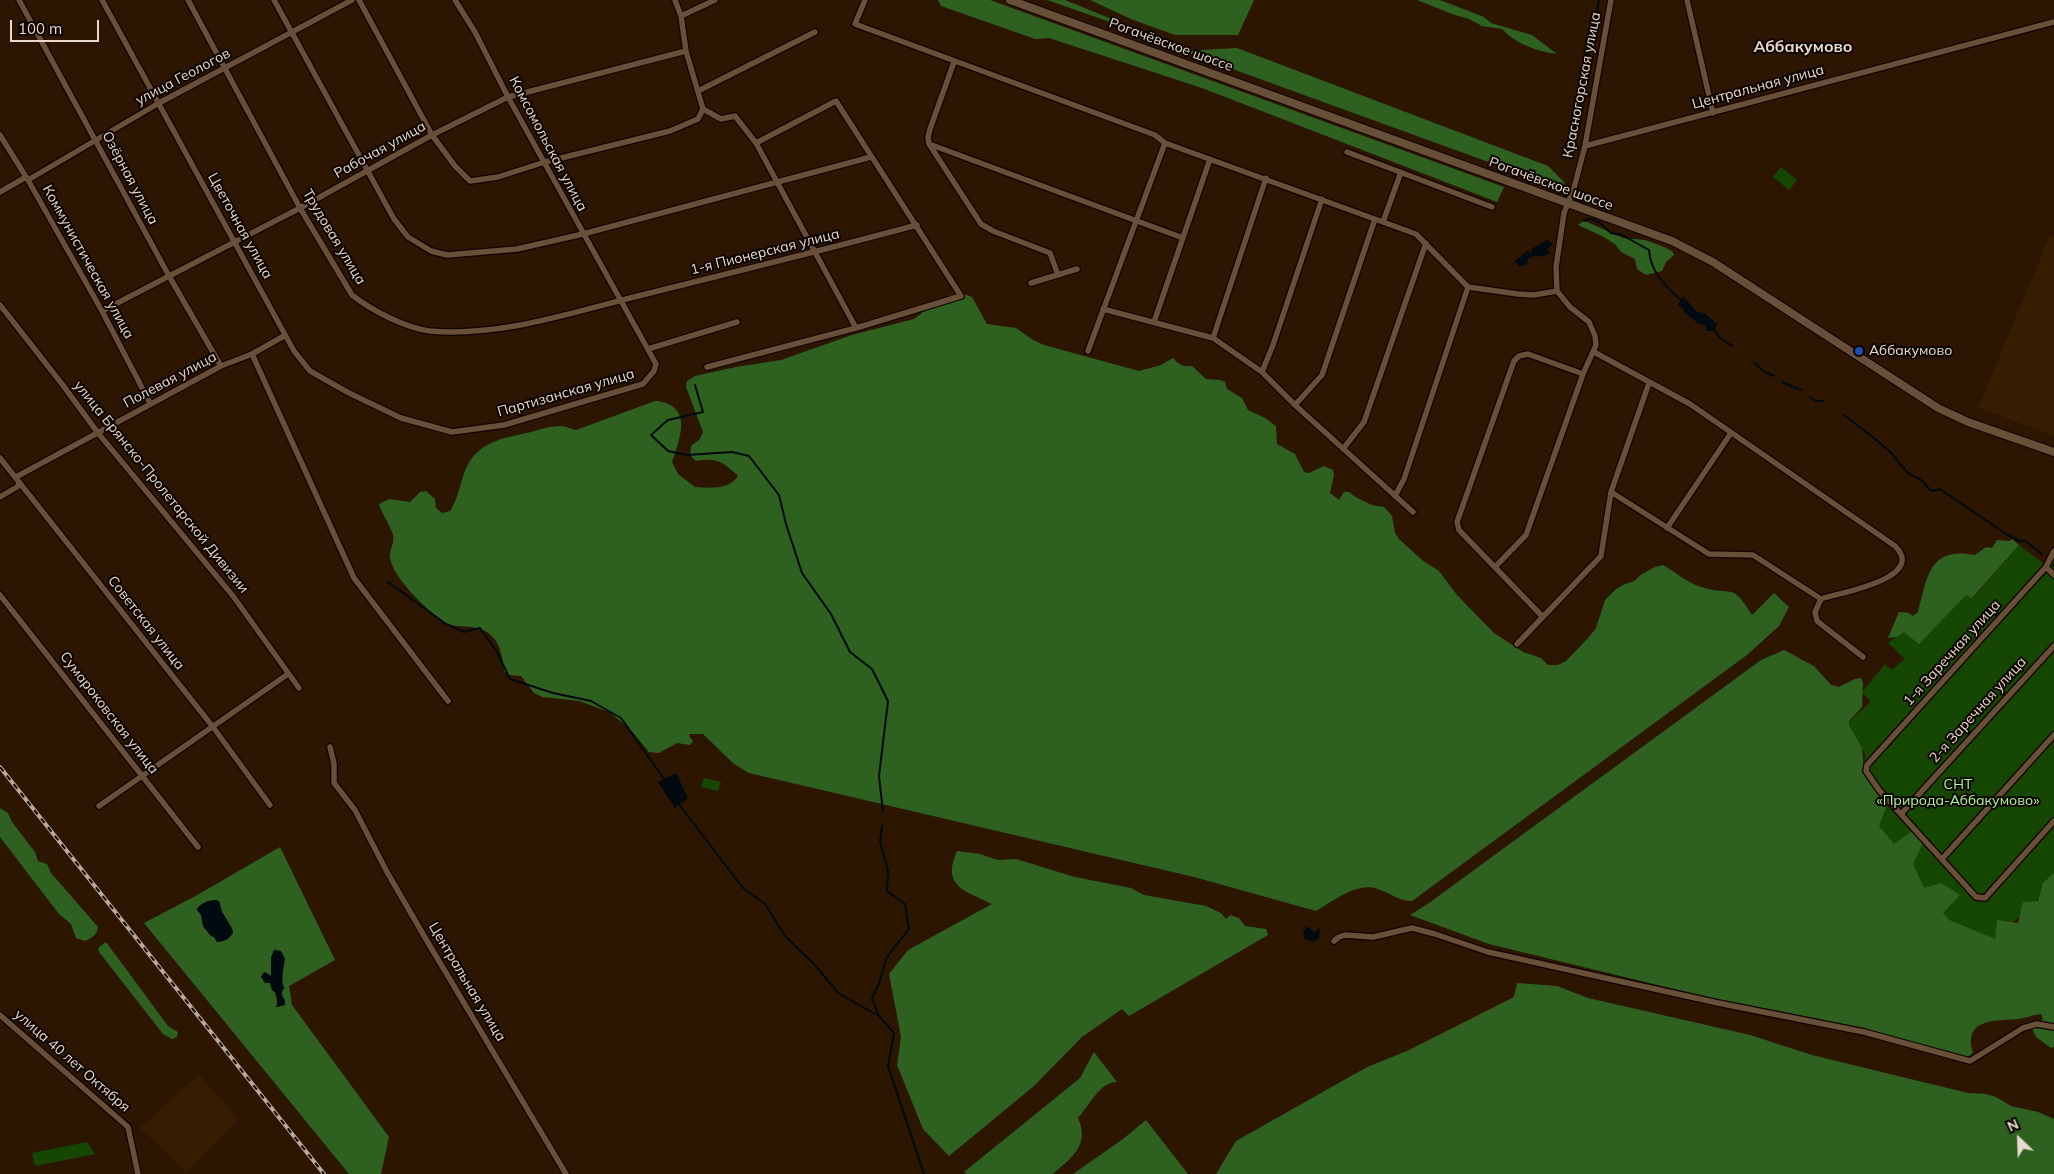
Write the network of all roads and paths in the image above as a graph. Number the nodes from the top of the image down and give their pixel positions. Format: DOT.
graph roads {
  1 [pos="20,0"];
  2 [pos="102,0"];
  3 [pos="188,0"];
  4 [pos="274,0"];
  5 [pos="352,0"];
  6 [pos="359,0"];
  7 [pos="455,0"];
  8 [pos="675,0"];
  9 [pos="715,0"];
  10 [pos="865,0"];
  11 [pos="1010,0"];
  12 [pos="1611,0"];
  13 [pos="1687,0"];
  14 [pos="681,16"];
  15 [pos="2054,22"];
  16 [pos="815,32"];
  17 [pos="293,33"];
  18 [pos="686,51"];
  19 [pos="954,62"];
  20 [pos="226,68"];
  21 [pos="698,91"];
  22 [pos="508,97"];
  23 [pos="159,103"];
  24 [pos="703,109"];
  25 [pos="1713,113"];
  26 [pos="0,135"];
  27 [pos="432,135"];
  28 [pos="95,140"];
  29 [pos="756,143"];
  30 [pos="1164,143"];
  31 [pos="929,144"];
  32 [pos="1585,146"];
  33 [pos="1348,152"];
  34 [pos="871,157"];
  35 [pos="1210,159"];
  36 [pos="545,162"];
  37 [pos="367,171"];
  38 [pos="1401,172"];
  39 [pos="27,178"];
  40 [pos="1266,178"];
  41 [pos="776,183"];
  42 [pos="0,192"];
  43 [pos="1322,199"];
  44 [pos="1568,203"];
  45 [pos="1492,207"];
  46 [pos="300,208"];
  47 [pos="1136,219"];
  48 [pos="1375,219"];
  49 [pos="1383,222"];
  50 [pos="917,225"];
  51 [pos="583,234"];
  52 [pos="1183,238"];
  53 [pos="234,242"];
  54 [pos="1426,243"];
  55 [pos="815,252"];
  56 [pos="1077,269"];
  57 [pos="1058,275"];
  58 [pos="169,276"];
  59 [pos="1031,283"];
  60 [pos="1468,287"];
  61 [pos="1557,292"];
  62 [pos="620,301"];
  63 [pos="0,305"];
  64 [pos="1103,309"];
  65 [pos="102,311"];
  66 [pos="737,322"];
  67 [pos="1154,322"];
  68 [pos="856,328"];
  69 [pos="284,336"];
  70 [pos="1213,338"];
  71 [pos="648,349"];
  72 [pos="1088,351"];
  73 [pos="1594,352"];
  74 [pos="252,354"];
  75 [pos="220,366"];
  76 [pos="707,366"];
  77 [pos="1262,372"];
  78 [pos="1583,374"];
  79 [pos="1649,383"];
  80 [pos="150,403"];
  81 [pos="1295,405"];
  82 [pos="401,418"];
  83 [pos="98,433"];
  84 [pos="1731,433"];
  85 [pos="1343,449"];
  86 [pos="2054,452"];
  87 [pos="0,458"];
  88 [pos="16,477"];
  89 [pos="20,483"];
  90 [pos="1611,492"];
  91 [pos="1395,496"];
  92 [pos="0,497"];
  93 [pos="1413,512"];
  94 [pos="1667,528"];
  95 [pos="2054,551"];
  96 [pos="1495,566"];
  97 [pos="2046,567"];
  98 [pos="2054,574"];
  99 [pos="0,595"];
  100 [pos="1821,599"];
  101 [pos="1542,616"];
  102 [pos="1517,644"];
  103 [pos="2054,646"];
  104 [pos="1863,657"];
  105 [pos="288,674"];
  106 [pos="299,688"];
  107 [pos="448,701"];
  108 [pos="212,727"];
  109 [pos="2054,735"];
  110 [pos="330,747"];
  111 [pos="142,776"];
  112 [pos="270,805"];
  113 [pos="99,806"];
  114 [pos="1901,814"];
  115 [pos="2054,821"];
  116 [pos="198,847"];
  117 [pos="1942,859"];
  118 [pos="1334,941"];
  119 [pos="0,1015"];
  120 [pos="2054,1027"];
  121 [pos="138,1174"];
  122 [pos="566,1174"];
  1 -- 28 [label="street, Озёрная улица"];
  2 -- 23 [label="street, Цветочная улица"];
  3 -- 20 [label="street, Трудовая улица"];
  4 -- 17 [label="street"];
  5 -- 17 [label="street, улица Геологов"];
  6 -- 27 [label="street"];
  7 -- 22 [label="street, Комсомольская улица"];
  8 -- 14 [label="street"];
  9 -- 14 [label="street"];
  10 -- 19 [label="street"];
  11 -- 44 [label="main road, Рогачёвское шоссе"];
  12 -- 32 [label="street, Красногорская улица"];
  13 -- 25 [label="street"];
  14 -- 18 [label="street"];
  15 -- 25 [label="street, Центральная улица"];
  16 -- 21 [label="street"];
  17 -- 20 [label="street, улица Геологов"];
  17 -- 37 [label="street"];
  18 -- 21 [label="street"];
  18 -- 22 [label="street, Рабочая улица"];
  19 -- 30 [label="street"];
  19 -- 31 [label="street"];
  20 -- 23 [label="street, улица Геологов"];
  20 -- 46 [label="street, Трудовая улица"];
  21 -- 24 [label="street"];
  22 -- 27 [label="street, Рабочая улица"];
  22 -- 36 [label="street, Комсомольская улица"];
  23 -- 28 [label="street, улица Геологов"];
  23 -- 53 [label="street, Цветочная улица"];
  24 -- 29 [label="street"];
  24 -- 36 [label="street"];
  25 -- 32 [label="street, Центральная улица"];
  26 -- 39 [label="street, Коммунистическая улица"];
  27 -- 36 [label="street"];
  27 -- 37 [label="street, Рабочая улица"];
  28 -- 39 [label="street, улица Геологов"];
  28 -- 58 [label="street, Озёрная улица"];
  29 -- 34 [label="street"];
  29 -- 41 [label="street"];
  30 -- 35 [label="street"];
  30 -- 47 [label="street"];
  31 -- 47 [label="street"];
  31 -- 57 [label="street"];
  32 -- 44 [label="street, Красногорская улица"];
  33 -- 38 [label="street"];
  34 -- 41 [label="street"];
  34 -- 50 [label="street"];
  35 -- 40 [label="street"];
  35 -- 52 [label="street"];
  36 -- 51 [label="street, Комсомольская улица"];
  37 -- 46 [label="street, Рабочая улица"];
  37 -- 51 [label="street"];
  38 -- 45 [label="street"];
  38 -- 49 [label="street"];
  39 -- 42 [label="street, улица Геологов"];
  39 -- 65 [label="street, Коммунистическая улица"];
  40 -- 43 [label="street"];
  40 -- 70 [label="street"];
  41 -- 51 [label="street"];
  41 -- 55 [label="street"];
  43 -- 48 [label="street"];
  43 -- 77 [label="street"];
  44 -- 61 [label="street, Красногорская улица"];
  44 -- 86 [label="main road, Рогачёвское шоссе"];
  46 -- 53 [label="street, Рабочая улица"];
  46 -- 62 [label="street, Трудовая улица"];
  47 -- 52 [label="street"];
  47 -- 64 [label="street"];
  48 -- 49 [label="street"];
  48 -- 81 [label="street"];
  49 -- 54 [label="street"];
  50 -- 55 [label="street, 1-я Пионерская улица"];
  50 -- 68 [label="street"];
  51 -- 62 [label="street, Комсомольская улица"];
  52 -- 67 [label="street"];
  53 -- 58 [label="street, Рабочая улица"];
  53 -- 69 [label="street, Цветочная улица"];
  54 -- 60 [label="street"];
  54 -- 85 [label="street"];
  55 -- 62 [label="street, 1-я Пионерская улица"];
  55 -- 68 [label="street"];
  56 -- 57 [label="street"];
  57 -- 59 [label="street"];
  58 -- 65 [label="street, Рабочая улица"];
  58 -- 75 [label="street, Озёрная улица"];
  60 -- 61 [label="street"];
  60 -- 91 [label="street"];
  61 -- 73 [label="street"];
  62 -- 71 [label="street, Партизанская улица"];
  63 -- 83 [label="street, улица Брянско-Пролетарской Дивизии"];
  64 -- 67 [label="street"];
  64 -- 72 [label="street"];
  65 -- 80 [label="street, Коммунистическая улица"];
  66 -- 71 [label="street"];
  67 -- 70 [label="street"];
  68 -- 76 [label="street"];
  69 -- 74 [label="street, Полевая улица"];
  69 -- 82 [label="street, Цветочная улица"];
  70 -- 77 [label="street"];
  71 -- 82 [label="street, Партизанская улица"];
  73 -- 78 [label="street"];
  73 -- 79 [label="street"];
  74 -- 75 [label="street, Полевая улица"];
  74 -- 107 [label="street"];
  75 -- 80 [label="street, Полевая улица"];
  77 -- 81 [label="street"];
  78 -- 96 [label="street"];
  78 -- 96 [label="street"];
  79 -- 84 [label="street"];
  79 -- 90 [label="street"];
  80 -- 83 [label="street, Полевая улица"];
  81 -- 85 [label="street"];
  83 -- 88 [label="street, Полевая улица"];
  83 -- 105 [label="street, улица Брянско-Пролетарской Дивизии"];
  84 -- 94 [label="street"];
  84 -- 100 [label="street"];
  85 -- 91 [label="street"];
  87 -- 88 [label="street, Советская улица"];
  88 -- 89 [label="street, Советская улица"];
  89 -- 92 [label="street"];
  89 -- 108 [label="street, Советская улица"];
  90 -- 94 [label="street"];
  90 -- 101 [label="street"];
  91 -- 93 [label="street"];
  94 -- 100 [label="street"];
  95 -- 97 [label="street, 1-я Заречная улица"];
  96 -- 101 [label="street"];
  97 -- 98 [label="street"];
  97 -- 114 [label="street, 1-я Заречная улица"];
  99 -- 111 [label="street, Сумароковская улица"];
  100 -- 104 [label="street"];
  101 -- 102 [label="street"];
  103 -- 114 [label="street, 2-я Заречная улица"];
  105 -- 106 [label="street, улица Брянско-Пролетарской Дивизии"];
  105 -- 108 [label="street"];
  108 -- 111 [label="street"];
  108 -- 112 [label="street, Советская улица"];
  109 -- 117 [label="street"];
  110 -- 122 [label="street, Центральная улица"];
  111 -- 113 [label="street"];
  111 -- 116 [label="street, Сумароковская улица"];
  114 -- 117 [label="street"];
  115 -- 117 [label="street"];
  118 -- 120 [label="street"];
  119 -- 121 [label="street, улица 40 лет Октября"];
}
